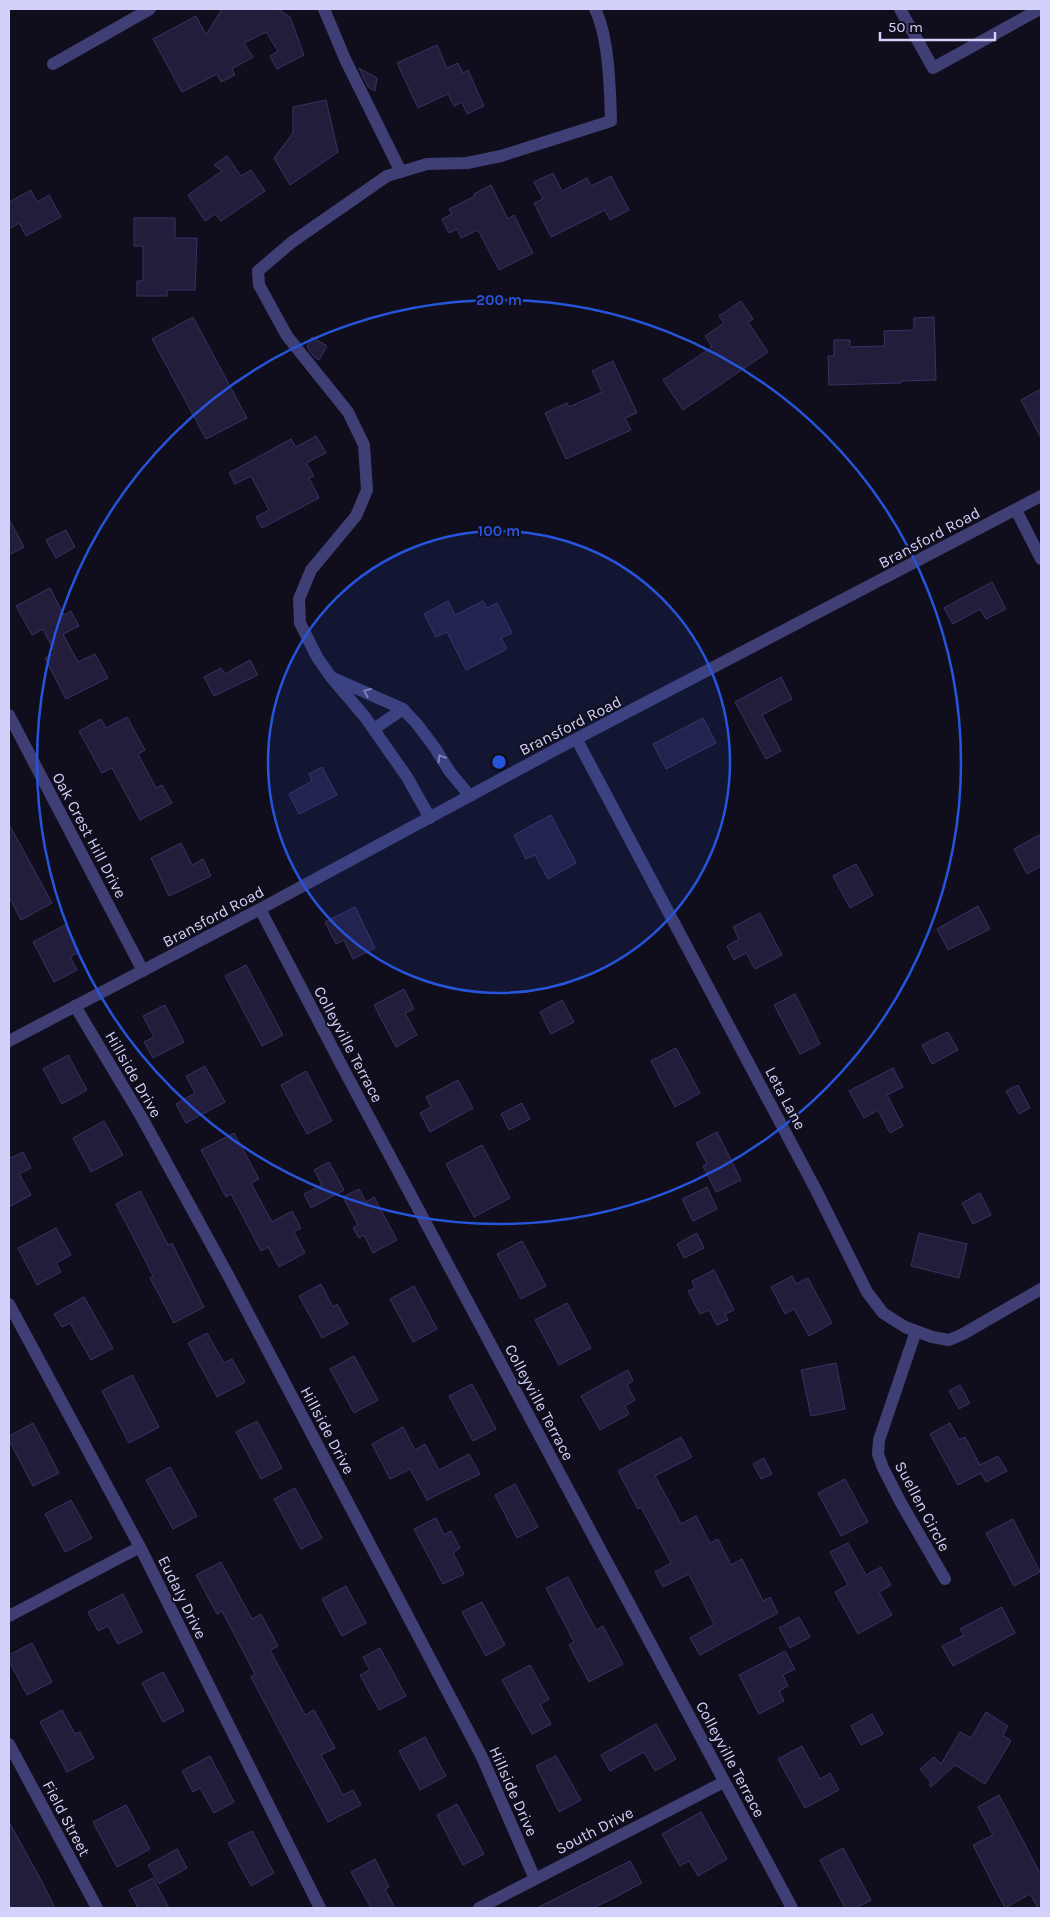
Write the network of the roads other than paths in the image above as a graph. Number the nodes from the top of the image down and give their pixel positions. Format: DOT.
graph roads {
  1 [pos="150,9"];
  2 [pos="324,9"];
  3 [pos="595,9"];
  4 [pos="900,9"];
  5 [pos="1040,9"];
  6 [pos="53,64"];
  7 [pos="401,172"];
  8 [pos="1041,496"];
  9 [pos="1016,510"];
  10 [pos="1041,559"];
  11 [pos="331,677"];
  12 [pos="403,709"];
  13 [pos="9,715"];
  14 [pos="374,730"];
  15 [pos="577,740"];
  16 [pos="470,796"];
  17 [pos="430,818"];
  18 [pos="260,909"];
  19 [pos="143,971"];
  20 [pos="76,1006"];
  21 [pos="9,1041"];
  22 [pos="1041,1289"];
  23 [pos="9,1304"];
  24 [pos="916,1331"];
  25 [pos="140,1547"];
  26 [pos="945,1579"];
  27 [pos="9,1616"];
  28 [pos="9,1744"];
  29 [pos="724,1782"];
  30 [pos="535,1879"];
  31 [pos="97,1908"];
  32 [pos="320,1908"];
  33 [pos="479,1908"];
  34 [pos="792,1908"];
  1 -- 6 [label="street"];
  2 -- 7 [label="street"];
  3 -- 7 [label="street"];
  4 -- 5 [label="street"];
  7 -- 11 [label="street"];
  8 -- 9 [label="street, Bransford Road"];
  9 -- 10 [label="street"];
  9 -- 15 [label="street, Bransford Road"];
  12 -- 11 [label="street, one-way"];
  11 -- 14 [label="street"];
  12 -- 14 [label="street"];
  16 -- 12 [label="street, one-way"];
  13 -- 19 [label="street, Oak Crest Hill Drive"];
  14 -- 17 [label="street"];
  15 -- 16 [label="street, Bransford Road"];
  15 -- 24 [label="street, Leta Lane"];
  16 -- 17 [label="street, Bransford Road"];
  17 -- 18 [label="street, Bransford Road"];
  18 -- 19 [label="street, Bransford Road"];
  18 -- 29 [label="street, Colleyville Terrace"];
  19 -- 20 [label="street, Bransford Road"];
  20 -- 21 [label="street, Bransford Road"];
  20 -- 30 [label="street, Hillside Drive"];
  22 -- 24 [label="street, Leta Lane"];
  23 -- 25 [label="street, Eudaly Drive"];
  24 -- 26 [label="street, Suellen Circle"];
  25 -- 27 [label="street"];
  25 -- 32 [label="street, Eudaly Drive"];
  28 -- 31 [label="street, Field Street"];
  29 -- 30 [label="street, South Drive"];
  29 -- 34 [label="street, Colleyville Terrace"];
  30 -- 33 [label="street, South Drive"];
}
